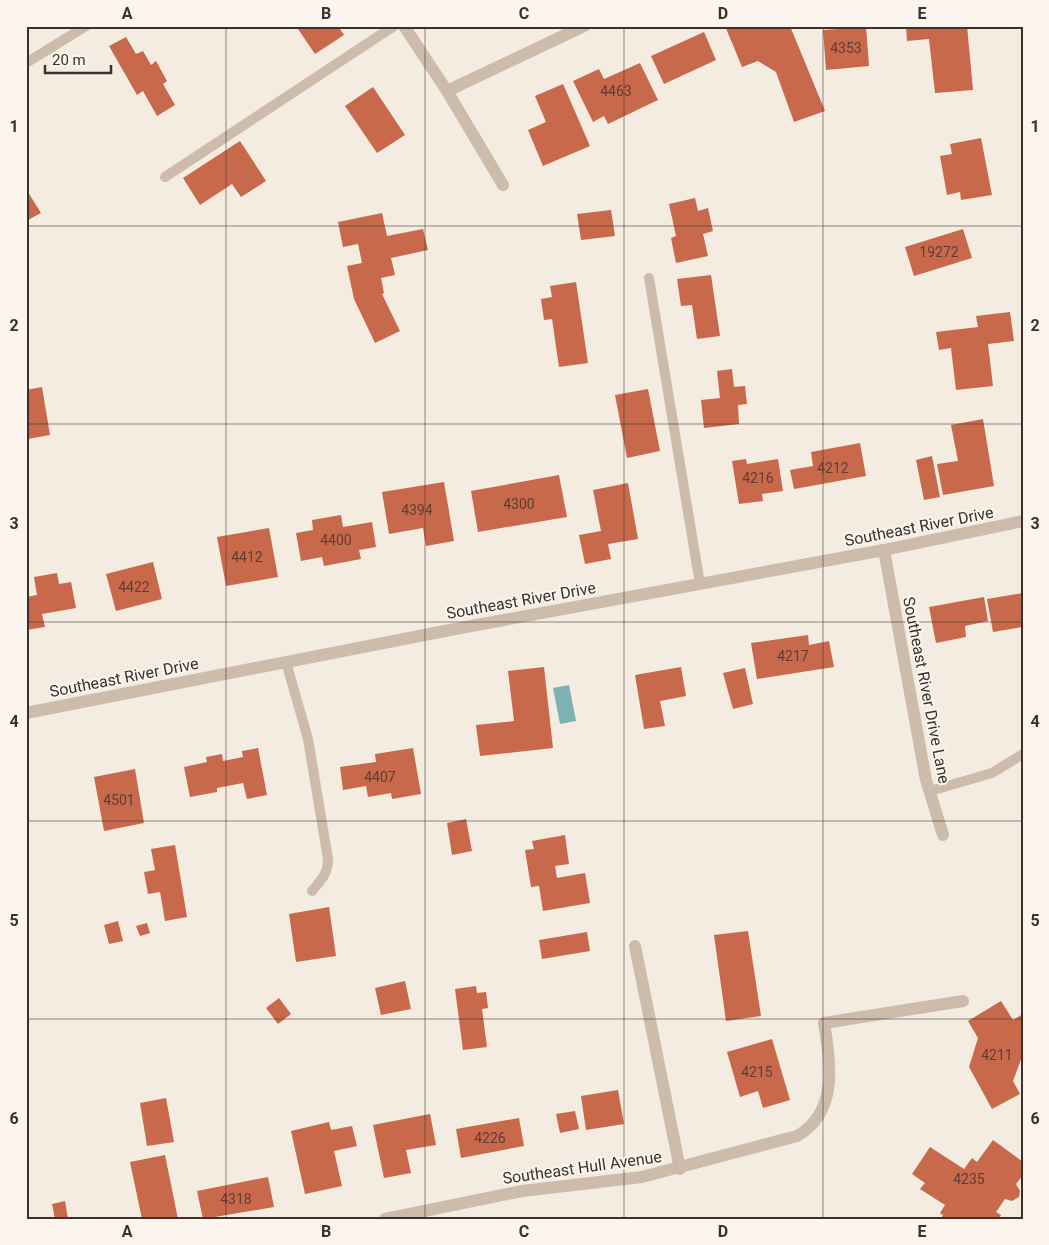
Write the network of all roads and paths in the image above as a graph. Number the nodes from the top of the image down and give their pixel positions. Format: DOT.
graph roads {
  1 [pos="86,26"];
  2 [pos="394,26"];
  3 [pos="404,26"];
  4 [pos="584,26"];
  5 [pos="26,63"];
  6 [pos="447,91"];
  7 [pos="165,177"];
  8 [pos="503,185"];
  9 [pos="649,278"];
  10 [pos="1023,521"];
  11 [pos="884,550"];
  12 [pos="700,584"];
  13 [pos="286,662"];
  14 [pos="26,713"];
  15 [pos="1023,754"];
  16 [pos="930,791"];
  17 [pos="943,836"];
  18 [pos="312,891"];
  19 [pos="635,946"];
  20 [pos="963,1001"];
  21 [pos="680,1169"];
  22 [pos="385,1219"];
  1 -- 5 [label="lane"];
  2 -- 7 [label="lane"];
  3 -- 6 [label="street"];
  4 -- 6 [label="street"];
  6 -- 8 [label="street"];
  9 -- 12 [label="lane"];
  10 -- 11 [label="street, Southeast River Drive"];
  11 -- 12 [label="street, Southeast River Drive"];
  11 -- 16 [label="street, Southeast River Drive Lane"];
  12 -- 13 [label="street, Southeast River Drive"];
  13 -- 14 [label="street, Southeast River Drive"];
  13 -- 18 [label="lane"];
  15 -- 16 [label="lane"];
  16 -- 17 [label="street, Southeast River Drive Lane"];
  19 -- 21 [label="street, Southeast Hull Avenue"];
  20 -- 21 [label="street"];
  21 -- 22 [label="street, Southeast Hull Avenue"];
}
